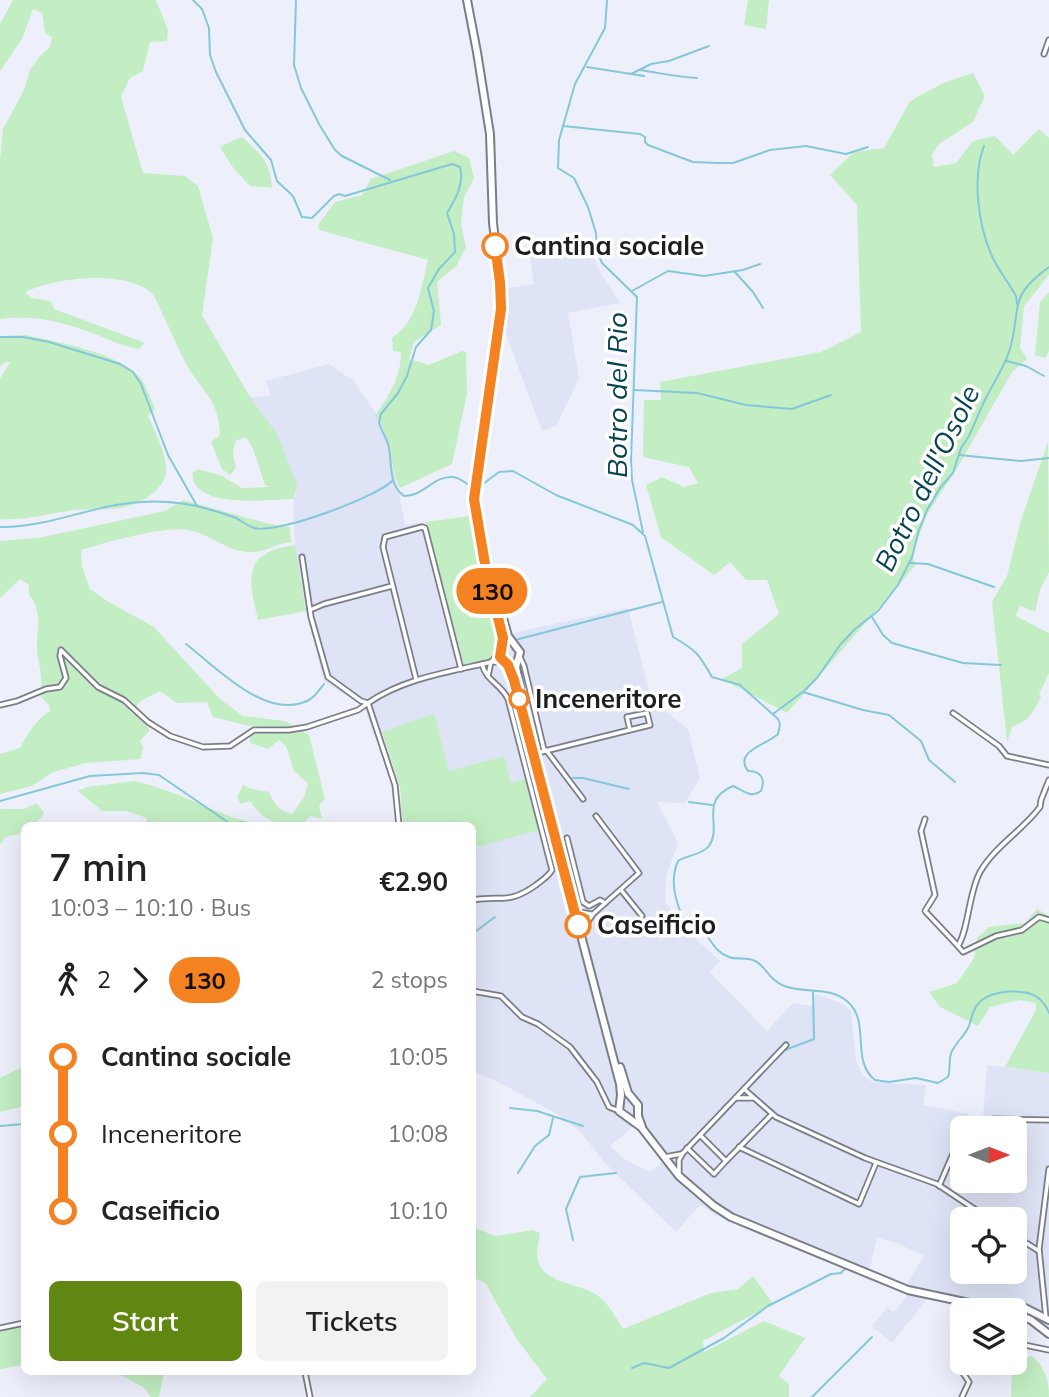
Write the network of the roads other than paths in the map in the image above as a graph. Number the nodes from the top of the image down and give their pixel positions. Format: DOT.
graph roads {
  1 [pos="467,0"];
  2 [pos="1049,40"];
  3 [pos="1044,54"];
  4 [pos="479,533"];
  5 [pos="302,557"];
  6 [pos="392,586"];
  7 [pos="310,610"];
  8 [pos="514,645"];
  9 [pos="501,650"];
  10 [pos="518,660"];
  11 [pos="491,662"];
  12 [pos="483,663"];
  13 [pos="505,663"];
  14 [pos="474,666"];
  15 [pos="461,669"];
  16 [pos="486,671"];
  17 [pos="416,679"];
  18 [pos="369,703"];
  19 [pos="0,705"];
  20 [pos="953,713"];
  21 [pos="630,730"];
  22 [pos="546,750"];
  23 [pos="537,753"];
  24 [pos="1049,765"];
  25 [pos="1049,780"];
  26 [pos="583,799"];
  27 [pos="596,816"];
  28 [pos="925,819"];
  29 [pos="399,822"];
  30 [pos="567,838"];
  31 [pos="621,890"];
  32 [pos="476,900"];
  33 [pos="605,903"];
  34 [pos="579,912"];
  35 [pos="593,914"];
  36 [pos="642,916"];
  37 [pos="1049,920"];
  38 [pos="583,929"];
  39 [pos="958,946"];
  40 [pos="476,992"];
  41 [pos="786,1045"];
  42 [pos="752,1081"];
  43 [pos="744,1089"];
  44 [pos="633,1098"];
  45 [pos="736,1098"];
  46 [pos="755,1099"];
  47 [pos="619,1106"];
  48 [pos="638,1112"];
  49 [pos="772,1114"];
  50 [pos="628,1118"];
  51 [pos="1027,1120"];
  52 [pos="1049,1120"];
  53 [pos="643,1129"];
  54 [pos="700,1135"];
  55 [pos="739,1147"];
  56 [pos="687,1148"];
  57 [pos="683,1153"];
  58 [pos="663,1157"];
  59 [pos="679,1160"];
  60 [pos="950,1160"];
  61 [pos="726,1161"];
  62 [pos="876,1163"];
  63 [pos="669,1165"];
  64 [pos="1049,1169"];
  65 [pos="680,1176"];
  66 [pos="939,1185"];
  67 [pos="972,1207"];
  68 [pos="1027,1244"];
  69 [pos="1039,1251"];
  70 [pos="950,1298"];
  71 [pos="1027,1310"];
  72 [pos="1027,1318"];
  73 [pos="1047,1319"];
  74 [pos="21,1324"];
  75 [pos="0,1328"];
  76 [pos="1048,1333"];
  77 [pos="1027,1345"];
  78 [pos="1049,1350"];
  79 [pos="306,1375"];
  80 [pos="964,1375"];
  81 [pos="310,1397"];
  82 [pos="962,1397"];
  1 -- 4 [label="main road"];
  2 -- 3 [label="street"];
  4 -- 8 [label="main road"];
  4 -- 9 [label="main road"];
  5 -- 7 [label="street"];
  6 -- 7 [label="street"];
  6 -- 15 [label="street"];
  6 -- 17 [label="street"];
  7 -- 18 [label="street"];
  8 -- 9 [label="main road"];
  8 -- 10 [label="main road"];
  9 -- 11 [label="street"];
  9 -- 13 [label="main road"];
  10 -- 13 [label="main road"];
  10 -- 22 [label="street"];
  10 -- 23 [label="main road"];
  11 -- 12 [label="street"];
  11 -- 13 [label="street"];
  11 -- 16 [label="street"];
  12 -- 14 [label="street"];
  12 -- 16 [label="street"];
  13 -- 47 [label="main road"];
  14 -- 15 [label="street"];
  14 -- 16 [label="street"];
  15 -- 17 [label="street"];
  16 -- 32 [label="street"];
  17 -- 18 [label="street"];
  18 -- 19 [label="street"];
  18 -- 29 [label="street"];
  20 -- 24 [label="street"];
  21 -- 21 [label="street"];
  21 -- 22 [label="street"];
  22 -- 23 [label="street"];
  22 -- 26 [label="street"];
  23 -- 34 [label="main road"];
  25 -- 39 [label="street"];
  27 -- 31 [label="street"];
  28 -- 39 [label="street"];
  30 -- 33 [label="street"];
  31 -- 33 [label="street"];
  31 -- 36 [label="street"];
  33 -- 35 [label="street"];
  34 -- 35 [label="street"];
  34 -- 38 [label="main road"];
  35 -- 38 [label="street"];
  37 -- 39 [label="street"];
  38 -- 44 [label="main road"];
  40 -- 47 [label="street"];
  41 -- 42 [label="street"];
  42 -- 43 [label="street"];
  42 -- 46 [label="street"];
  43 -- 45 [label="street"];
  43 -- 46 [label="street"];
  44 -- 47 [label="main road"];
  44 -- 48 [label="main road"];
  45 -- 46 [label="street"];
  45 -- 54 [label="street"];
  46 -- 49 [label="street"];
  47 -- 50 [label="main road"];
  48 -- 50 [label="main road"];
  48 -- 53 [label="main road"];
  49 -- 55 [label="street"];
  49 -- 62 [label="street"];
  50 -- 53 [label="main road"];
  51 -- 52 [label="street"];
  53 -- 58 [label="main road"];
  54 -- 56 [label="street"];
  54 -- 61 [label="street"];
  55 -- 61 [label="street"];
  55 -- 62 [label="street"];
  56 -- 57 [label="street"];
  56 -- 61 [label="street"];
  57 -- 58 [label="street"];
  57 -- 59 [label="street"];
  58 -- 63 [label="main road"];
  59 -- 63 [label="street"];
  59 -- 65 [label="street"];
  60 -- 66 [label="street"];
  62 -- 66 [label="street"];
  63 -- 65 [label="main road"];
  64 -- 69 [label="street"];
  65 -- 70 [label="main road"];
  66 -- 67 [label="street"];
  68 -- 69 [label="street"];
  69 -- 73 [label="street"];
  71 -- 73 [label="main road"];
  72 -- 76 [label="main road"];
  73 -- 76 [label="main road"];
  74 -- 75 [label="street"];
  77 -- 78 [label="street"];
  79 -- 81 [label="street"];
  80 -- 82 [label="street"];
}
